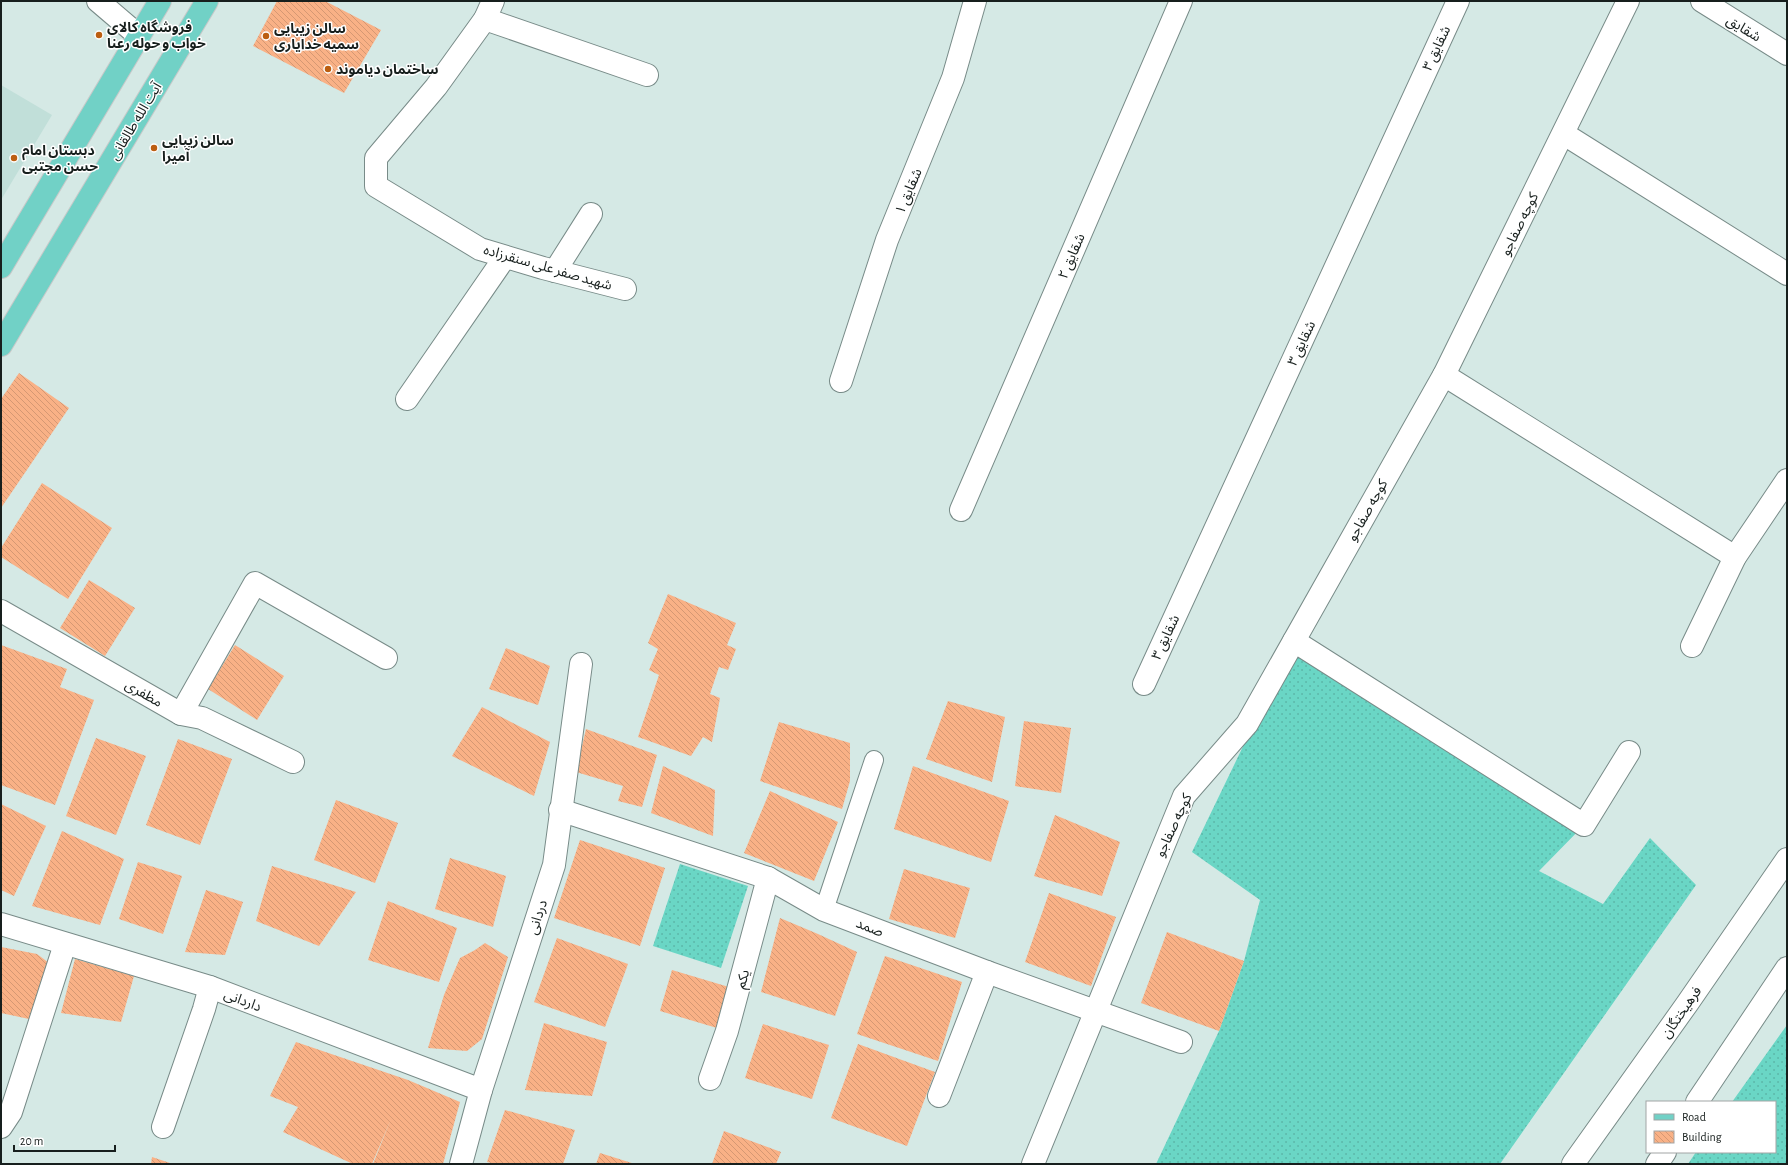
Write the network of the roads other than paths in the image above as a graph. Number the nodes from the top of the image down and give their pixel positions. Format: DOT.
graph roads {
  1 [pos="98,1"];
  2 [pos="160,1"];
  3 [pos="207,1"];
  4 [pos="975,1"];
  5 [pos="1181,1"];
  6 [pos="1458,1"];
  7 [pos="1628,1"];
  8 [pos="1702,1"];
  9 [pos="489,10"];
  10 [pos="139,36"];
  11 [pos="1787,54"];
  12 [pos="647,75"];
  13 [pos="1564,134"];
  14 [pos="591,214"];
  15 [pos="505,256"];
  16 [pos="1,267"];
  17 [pos="555,271"];
  18 [pos="1787,274"];
  19 [pos="625,289"];
  20 [pos="1,345"];
  21 [pos="1444,375"];
  22 [pos="841,381"];
  23 [pos="407,399"];
  24 [pos="1787,480"];
  25 [pos="961,510"];
  26 [pos="1735,557"];
  27 [pos="1,611"];
  28 [pos="1294,641"];
  29 [pos="1692,646"];
  30 [pos="386,658"];
  31 [pos="581,664"];
  32 [pos="1144,684"];
  33 [pos="180,714"];
  34 [pos="1629,752"];
  35 [pos="874,760"];
  36 [pos="293,762"];
  37 [pos="560,810"];
  38 [pos="1787,859"];
  39 [pos="768,878"];
  40 [pos="824,910"];
  41 [pos="1,924"];
  42 [pos="65,944"];
  43 [pos="1787,968"];
  44 [pos="987,972"];
  45 [pos="210,987"];
  46 [pos="1097,1010"];
  47 [pos="1181,1042"];
  48 [pos="710,1079"];
  49 [pos="481,1090"];
  50 [pos="939,1096"];
  51 [pos="1698,1101"];
  52 [pos="1,1127"];
  53 [pos="163,1127"];
  54 [pos="1664,1153"];
  55 [pos="461,1164"];
  56 [pos="1033,1164"];
  57 [pos="1573,1164"];
  58 [pos="1657,1164"];
  1 -- 10 [label="street"];
  2 -- 10 [label="main road"];
  3 -- 20 [label="main road, آیت الله طالقانی"];
  4 -- 22 [label="street, شقایق ۱"];
  5 -- 25 [label="street, شقایق ۲"];
  6 -- 32 [label="street, شقایق ۳"];
  7 -- 13 [label="street, کوچه صفاجو"];
  8 -- 11 [label="street, شقایق"];
  9 -- 12 [label="street"];
  9 -- 15 [label="street, شهید صفر علی سنقرزاده"];
  10 -- 16 [label="main road"];
  13 -- 18 [label="street"];
  13 -- 21 [label="street, کوچه صفاجو"];
  14 -- 17 [label="street"];
  15 -- 17 [label="street, شهید صفر علی سنقرزاده"];
  15 -- 23 [label="street"];
  17 -- 19 [label="street, شهید صفر علی سنقرزاده"];
  21 -- 26 [label="street"];
  21 -- 28 [label="street, کوچه صفاجو"];
  24 -- 26 [label="street"];
  26 -- 29 [label="street"];
  27 -- 33 [label="street, مظفری"];
  28 -- 34 [label="street"];
  28 -- 46 [label="street, کوچه صفاجو"];
  30 -- 33 [label="street"];
  31 -- 37 [label="street, دردانی"];
  33 -- 36 [label="street, مظفری"];
  35 -- 40 [label="lane"];
  37 -- 39 [label="street, صمد"];
  37 -- 49 [label="street, دردانی"];
  38 -- 57 [label="street, فرهیختگان"];
  39 -- 40 [label="street, صمد"];
  39 -- 48 [label="street, یکم"];
  40 -- 44 [label="street, صمد"];
  41 -- 42 [label="street, داردانی"];
  42 -- 45 [label="street, داردانی"];
  42 -- 52 [label="street"];
  43 -- 51 [label="street"];
  44 -- 46 [label="street, صمد"];
  44 -- 50 [label="street"];
  45 -- 49 [label="street, داردانی"];
  45 -- 53 [label="street"];
  46 -- 47 [label="street, صمد"];
  46 -- 56 [label="street, کوچه صفاجو"];
  49 -- 55 [label="street, دردانی"];
  54 -- 58 [label="street"];
}
